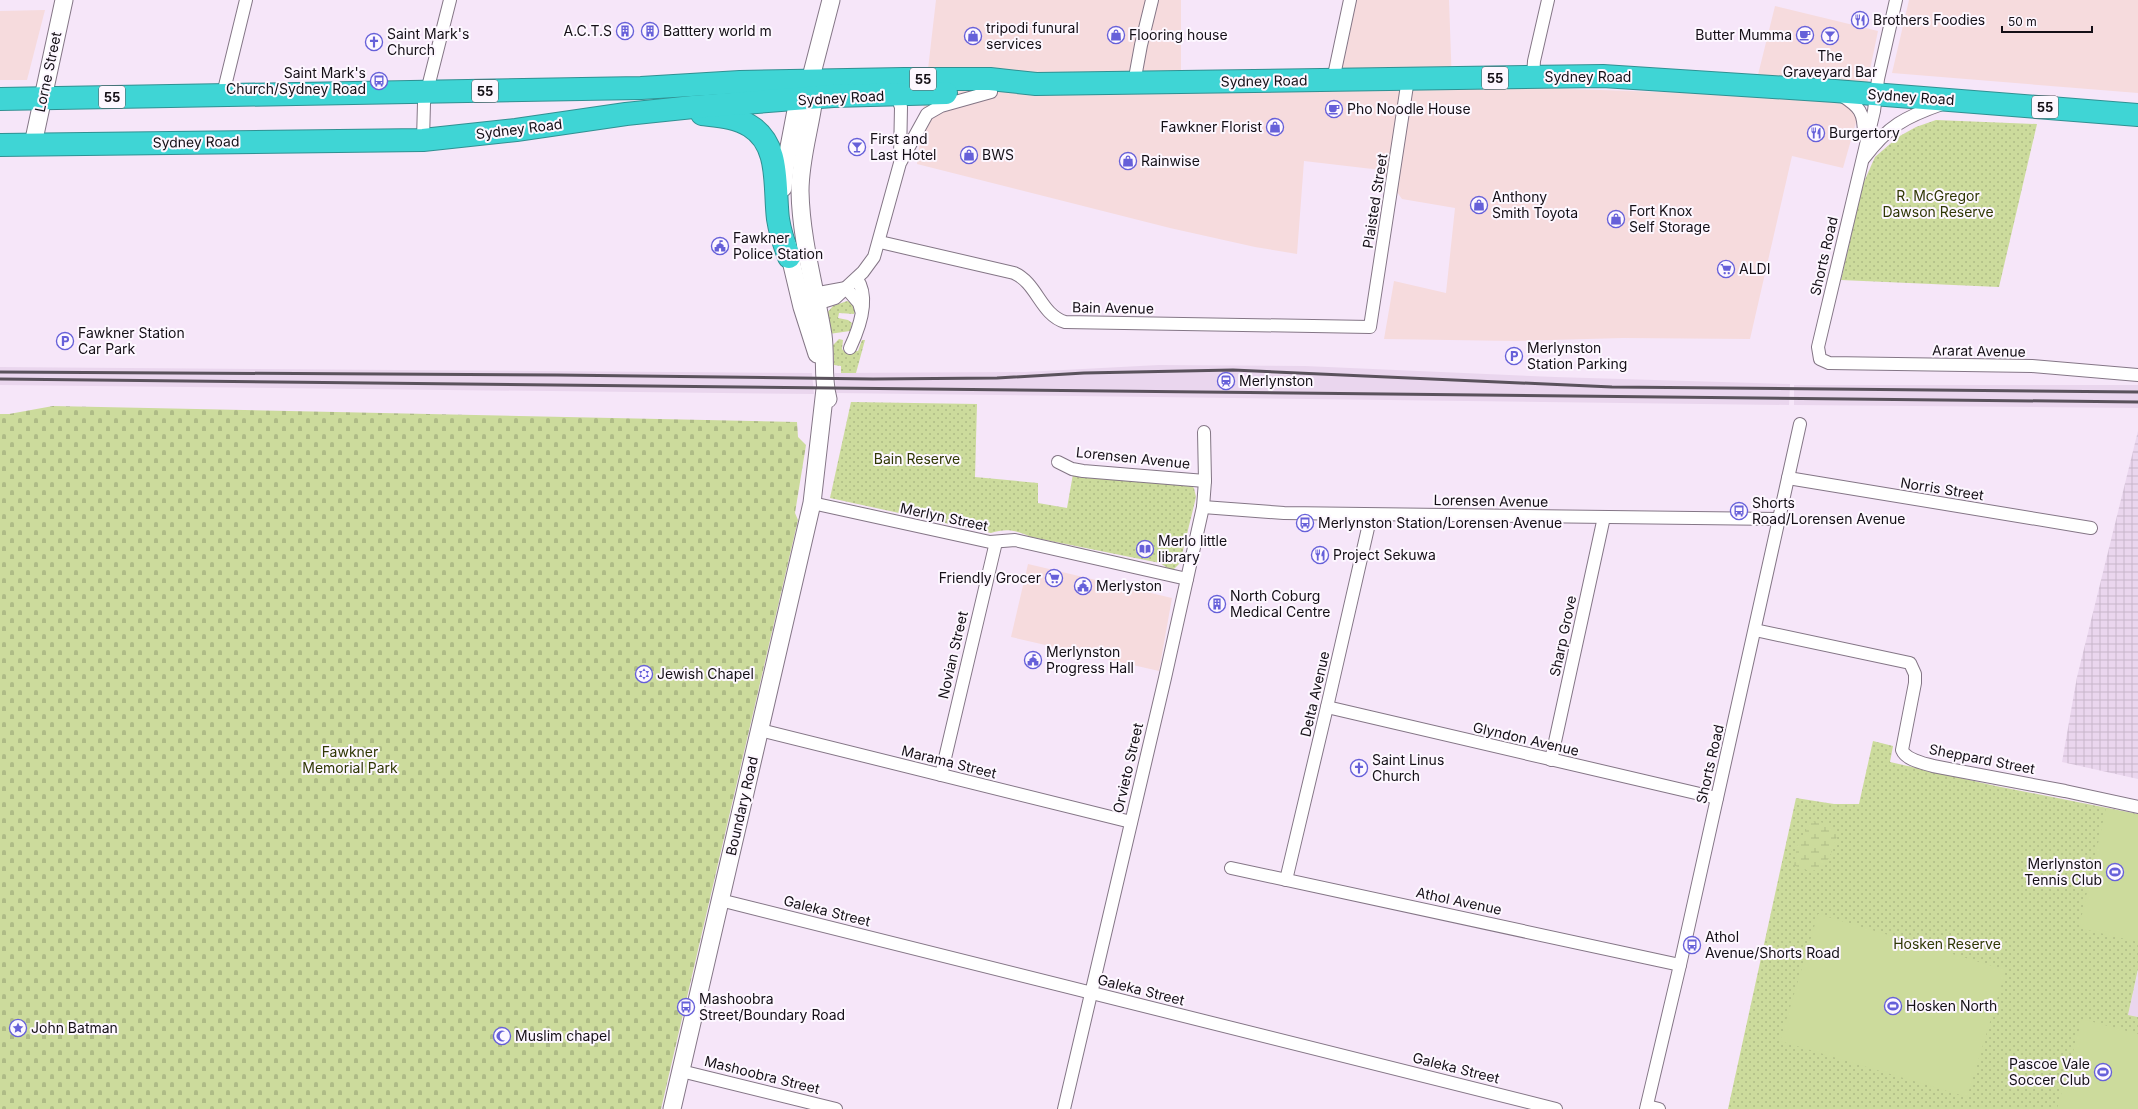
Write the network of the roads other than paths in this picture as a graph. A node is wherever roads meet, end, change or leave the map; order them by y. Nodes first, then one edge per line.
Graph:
1 (64, 0) edge
2 (246, 0) edge
3 (450, 0) edge
4 (831, 0) edge
5 (1152, 0) edge
6 (1350, 0) edge
7 (1548, 0) edge
8 (1896, 0) edge
9 (1533, 77) junction
10 (1408, 79) junction
11 (1333, 80) junction
12 (1134, 83) junction
13 (1036, 84) junction
14 (1834, 91) junction
15 (426, 92) junction
16 (991, 92) junction
17 (807, 93) junction
18 (223, 94) junction
19 (1876, 94) junction
20 (896, 95) junction
21 (41, 98) junction
22 (0, 99) edge
23 (1953, 100) junction
24 (670, 109) junction
25 (2138, 115) edge
26 (423, 140) junction
27 (33, 144) junction
28 (0, 145) edge
29 (1863, 155) junction
30 (900, 163) junction
31 (880, 242) junction
32 (789, 257) junction
33 (857, 278) junction
34 (846, 288) junction
35 (809, 300) junction
36 (861, 310) junction
37 (1370, 327) joint
38 (850, 348) dead end
39 (1820, 359) joint
40 (2138, 375) edge
41 (1800, 424) dead end
42 (1204, 432) dead end
43 (1058, 462) dead end
44 (1788, 478) junction
45 (1205, 481) junction
46 (812, 502) junction
47 (1203, 507) junction
48 (1370, 515) junction
49 (1604, 517) junction
50 (1779, 519) junction
51 (2091, 528) dead end
52 (996, 542) junction
53 (1187, 579) junction
54 (1755, 630) junction
55 (1328, 707) junction
56 (760, 730) junction
57 (1551, 760) junction
58 (941, 775) junction
59 (1717, 798) junction
60 (2138, 808) edge
61 (1131, 822) junction
62 (1231, 868) dead end
63 (1286, 880) junction
64 (720, 900) junction
65 (1680, 965) junction
66 (1092, 992) junction
67 (681, 1071) junction
68 (1646, 1108) edge
69 (672, 1109) edge
70 (836, 1109) edge
71 (1064, 1109) edge
72 (1556, 1109) edge
73 (1659, 1109) edge

1 - 21 main road, Lorne Street
2 - 18 street
3 - 15 street
4 - 17 main road
5 - 12 street
6 - 11 street
7 - 9 street
8 - 19 street, Shorts Road
9 - 10 highway, Sydney Road / 55
9 - 14 highway, Sydney Road / 55
10 - 11 highway, Sydney Road / 55
10 - 37 street, Plaisted Street
11 - 12 highway, Sydney Road / 55
12 - 13 highway, Sydney Road / 55
13 - 16 highway, Sydney Road / 55
13 - 17 highway, Sydney Road / 55
14 - 19 highway, Sydney Road / 55
14 - 29 street, Shorts Road
15 - 17 highway, Sydney Road / 55
15 - 18 highway, Sydney Road / 55
15 - 26 street
16 - 20 highway, Sydney Road / 55
16 - 30 street
17 - 20 highway, Sydney Road / 55
17 - 24 highway, Sydney Road / 55
17 - 32 main road, Boundary Road
17 - 35 main road, Boundary Road
18 - 21 highway, Sydney Road / 55
19 - 23 highway, Sydney Road / 55
19 - 29 street, Shorts Road
20 - 30 street
21 - 22 highway, Sydney Road / 55
21 - 27 main road, Lorne Street
23 - 25 highway, Sydney Road / 55
23 - 29 street, Shorts Road
24 - 26 highway, Sydney Road / 55
24 - 32 highway
26 - 27 highway, Sydney Road / 55
27 - 28 highway, Sydney Road / 55
29 - 39 street, Shorts Road
30 - 31 street
31 - 33 street
31 - 37 street, Bain Avenue
32 - 35 main road, Boundary Road
33 - 34 street
33 - 36 street
34 - 35 street
34 - 36 street
35 - 46 main road, Boundary Road
36 - 38 street
39 - 40 street, Ararat Avenue
41 - 44 street, Shorts Road
42 - 45 street, Orvieto Street
43 - 45 street, Lorensen Avenue
44 - 50 street, Shorts Road
44 - 51 street, Norris Street
45 - 47 street, Orvieto Street
46 - 52 street, Merlyn Street
46 - 56 main road, Boundary Road
47 - 48 street, Lorensen Avenue
47 - 53 street, Orvieto Street
48 - 49 street, Lorensen Avenue
48 - 55 street, Delta Avenue
49 - 50 street, Lorensen Avenue
49 - 57 street, Sharp Grove
50 - 54 street, Shorts Road
52 - 53 street, Merlyn Street
52 - 58 street, Novian Street
53 - 61 street, Orvieto Street
54 - 59 street, Shorts Road
54 - 60 street, Sheppard Street
55 - 57 street, Glyndon Avenue
55 - 63 street, Delta Avenue
56 - 58 street, Marama Street
56 - 64 main road, Boundary Road
57 - 59 street, Glyndon Avenue
58 - 61 street, Marama Street
59 - 65 street, Shorts Road
61 - 66 street, Orvieto Street
62 - 63 street, Athol Avenue
63 - 65 street, Athol Avenue
64 - 66 street, Galeka Street
64 - 67 main road, Boundary Road
65 - 68 street, Shorts Road
66 - 71 street, Orvieto Street
66 - 72 street, Galeka Street
67 - 69 main road, Boundary Road
67 - 70 street, Mashoobra Street
68 - 73 street

